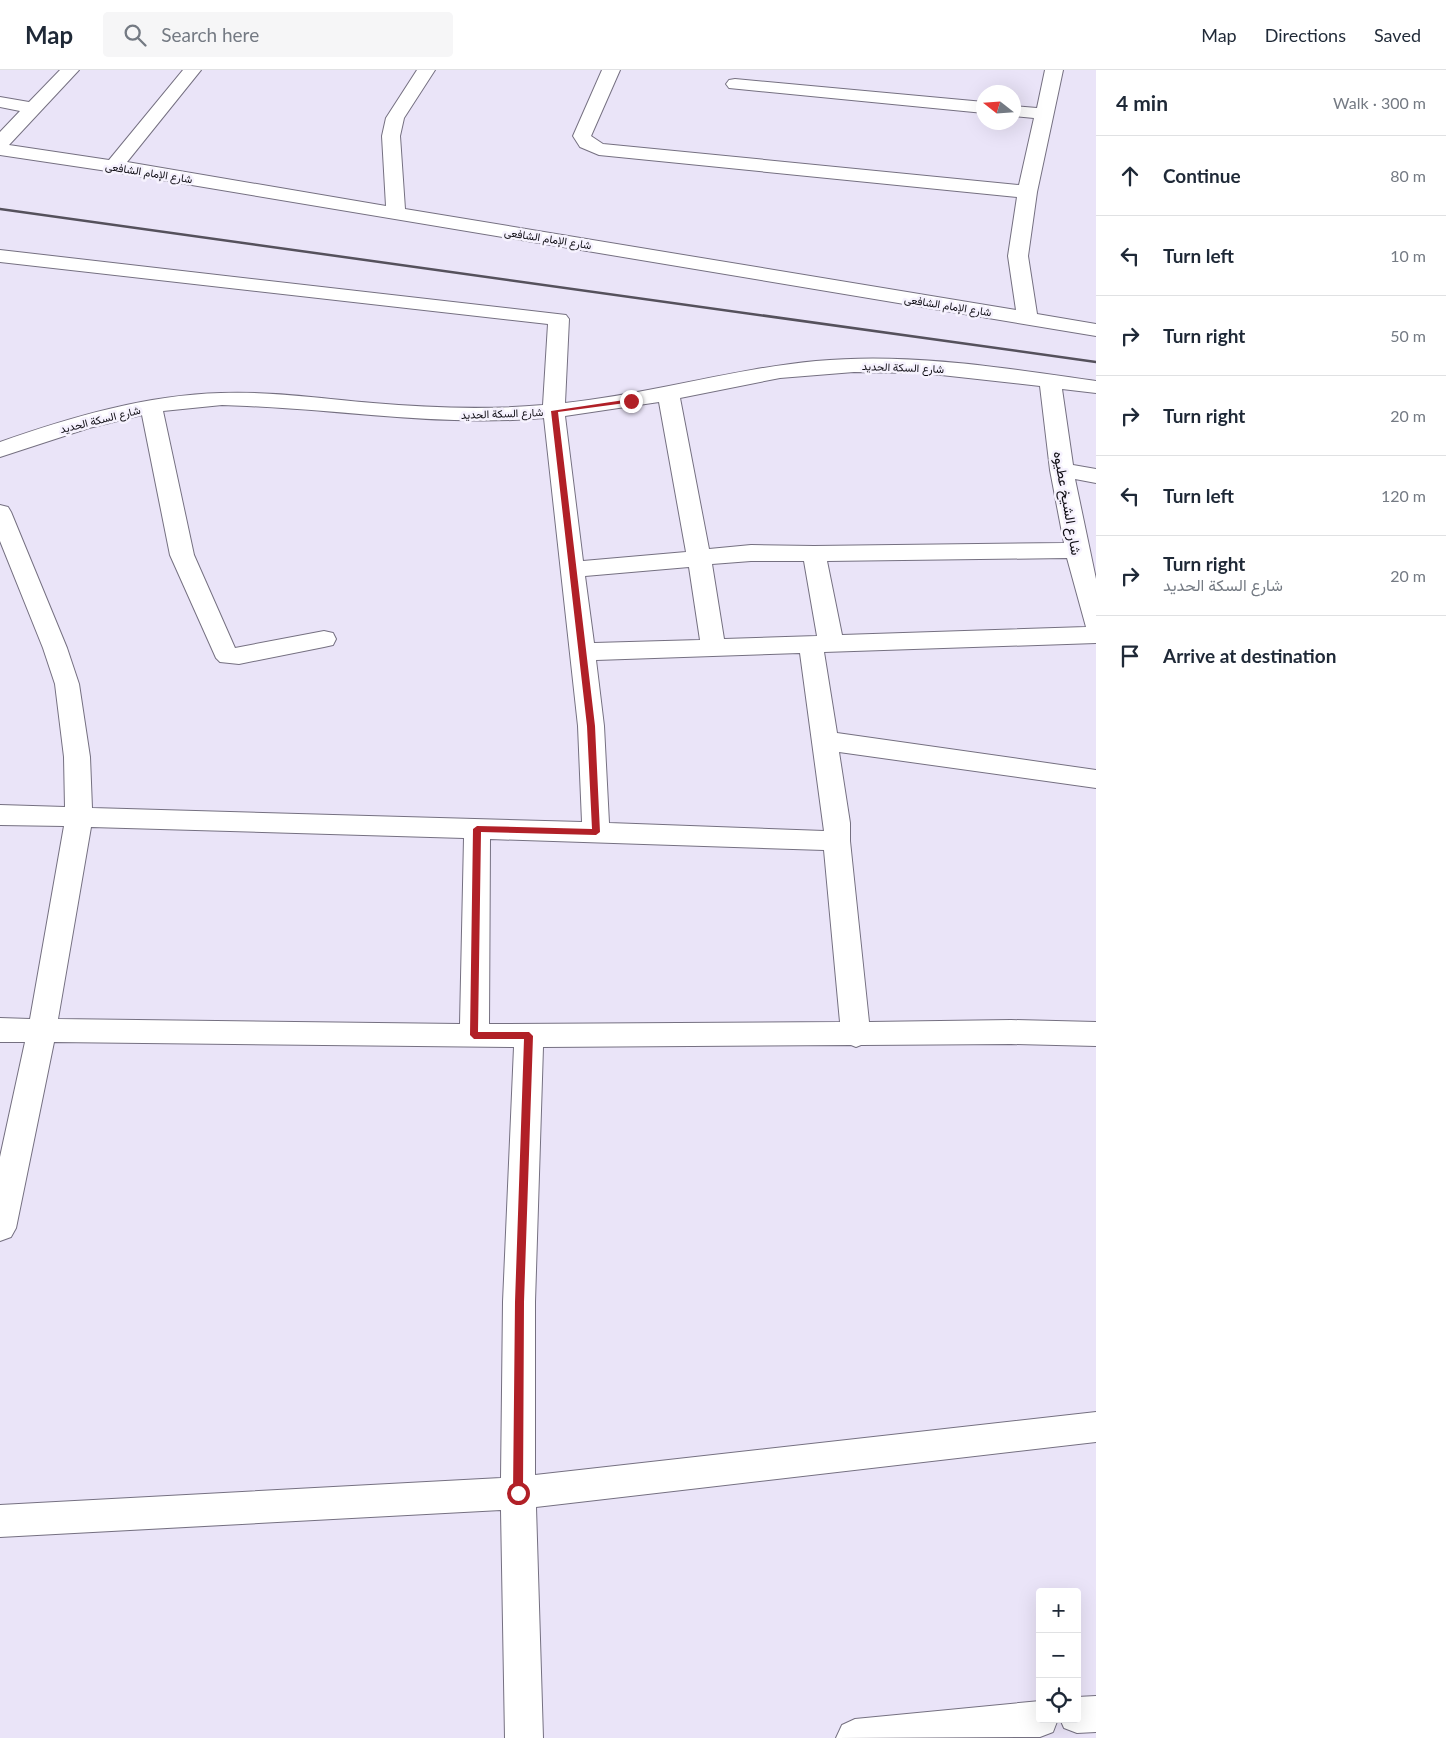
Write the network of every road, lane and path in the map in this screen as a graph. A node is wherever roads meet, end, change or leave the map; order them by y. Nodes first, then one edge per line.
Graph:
1 (70, 70) edge
2 (192, 70) edge
3 (426, 70) edge
4 (611, 70) edge
5 (1054, 70) edge
6 (734, 84) dead end
7 (0, 102) edge
8 (976, 107) edge
9 (34, 108) junction
10 (1021, 112) edge
11 (1045, 114) junction
12 (0, 142) edge
13 (0, 149) edge
14 (114, 166) junction
15 (1027, 192) junction
16 (396, 213) junction
17 (0, 256) edge
18 (1027, 318) junction
19 (1096, 330) edge
20 (1050, 381) junction
21 (1096, 387) edge
22 (668, 394) junction
23 (151, 407) junction
24 (554, 411) junction
25 (0, 449) edge
26 (1061, 470) junction
27 (1096, 476) edge
28 (0, 512) edge
29 (1076, 550) junction
30 (814, 554) junction
31 (699, 558) junction
32 (572, 570) junction
33 (1090, 585) edge
34 (1096, 623) edge
35 (1096, 634) edge
36 (324, 639) dead end
37 (821, 645) junction
38 (712, 648) junction
39 (581, 652) junction
40 (826, 741) junction
41 (1096, 780) edge
42 (0, 815) edge
43 (79, 817) junction
44 (477, 829) junction
45 (596, 832) junction
46 (837, 841) junction
47 (0, 1030) edge
48 (42, 1031) junction
49 (856, 1034) junction
50 (1096, 1034) edge
51 (474, 1035) junction
52 (529, 1036) junction
53 (0, 1227) edge
54 (1096, 1427) edge
55 (518, 1493) junction
56 (0, 1521) edge
57 (1096, 1714) edge
58 (1081, 1715) edge
59 (1036, 1719) edge
60 (524, 1738) edge
61 (855, 1738) edge

1 - 9 street
2 - 14 street
3 - 16 street
4 - 15 street
5 - 11 street
6 - 8 street
7 - 9 street
9 - 12 street
10 - 11 street
11 - 15 street
13 - 14 street, شارع الإمام الشافعى
14 - 16 street, شارع الإمام الشافعى
15 - 18 street
16 - 18 street, شارع الإمام الشافعى
17 - 24 street
18 - 19 street, شارع الإمام الشافعى
20 - 21 street, شارع السكة الحديد
20 - 22 street, شارع السكة الحديد
20 - 26 street, شارع الشيخ عطيوه
22 - 24 street, شارع السكة الحديد
22 - 31 street
23 - 24 street, شارع السكة الحديد
23 - 25 street, شارع السكة الحديد
23 - 36 street
24 - 32 street
26 - 27 street
26 - 29 street, شارع الشيخ عطيوه
28 - 43 street
29 - 30 street
29 - 33 street, شارع الشيخ عطيوه
30 - 31 street
30 - 37 street
31 - 32 street
31 - 38 street
32 - 39 street
33 - 34 street, شارع الشيخ عطيوه
35 - 37 street
37 - 38 street
37 - 40 street
38 - 39 street
39 - 45 street
40 - 41 street
40 - 46 street
42 - 43 street
43 - 44 street
43 - 48 street
44 - 45 street
44 - 51 street
45 - 46 street
46 - 49 street
47 - 48 street
48 - 51 street
48 - 53 street
49 - 50 street
49 - 52 street
51 - 52 street
52 - 55 street
54 - 55 street
55 - 56 street
55 - 60 street
57 - 58 street
59 - 61 street

